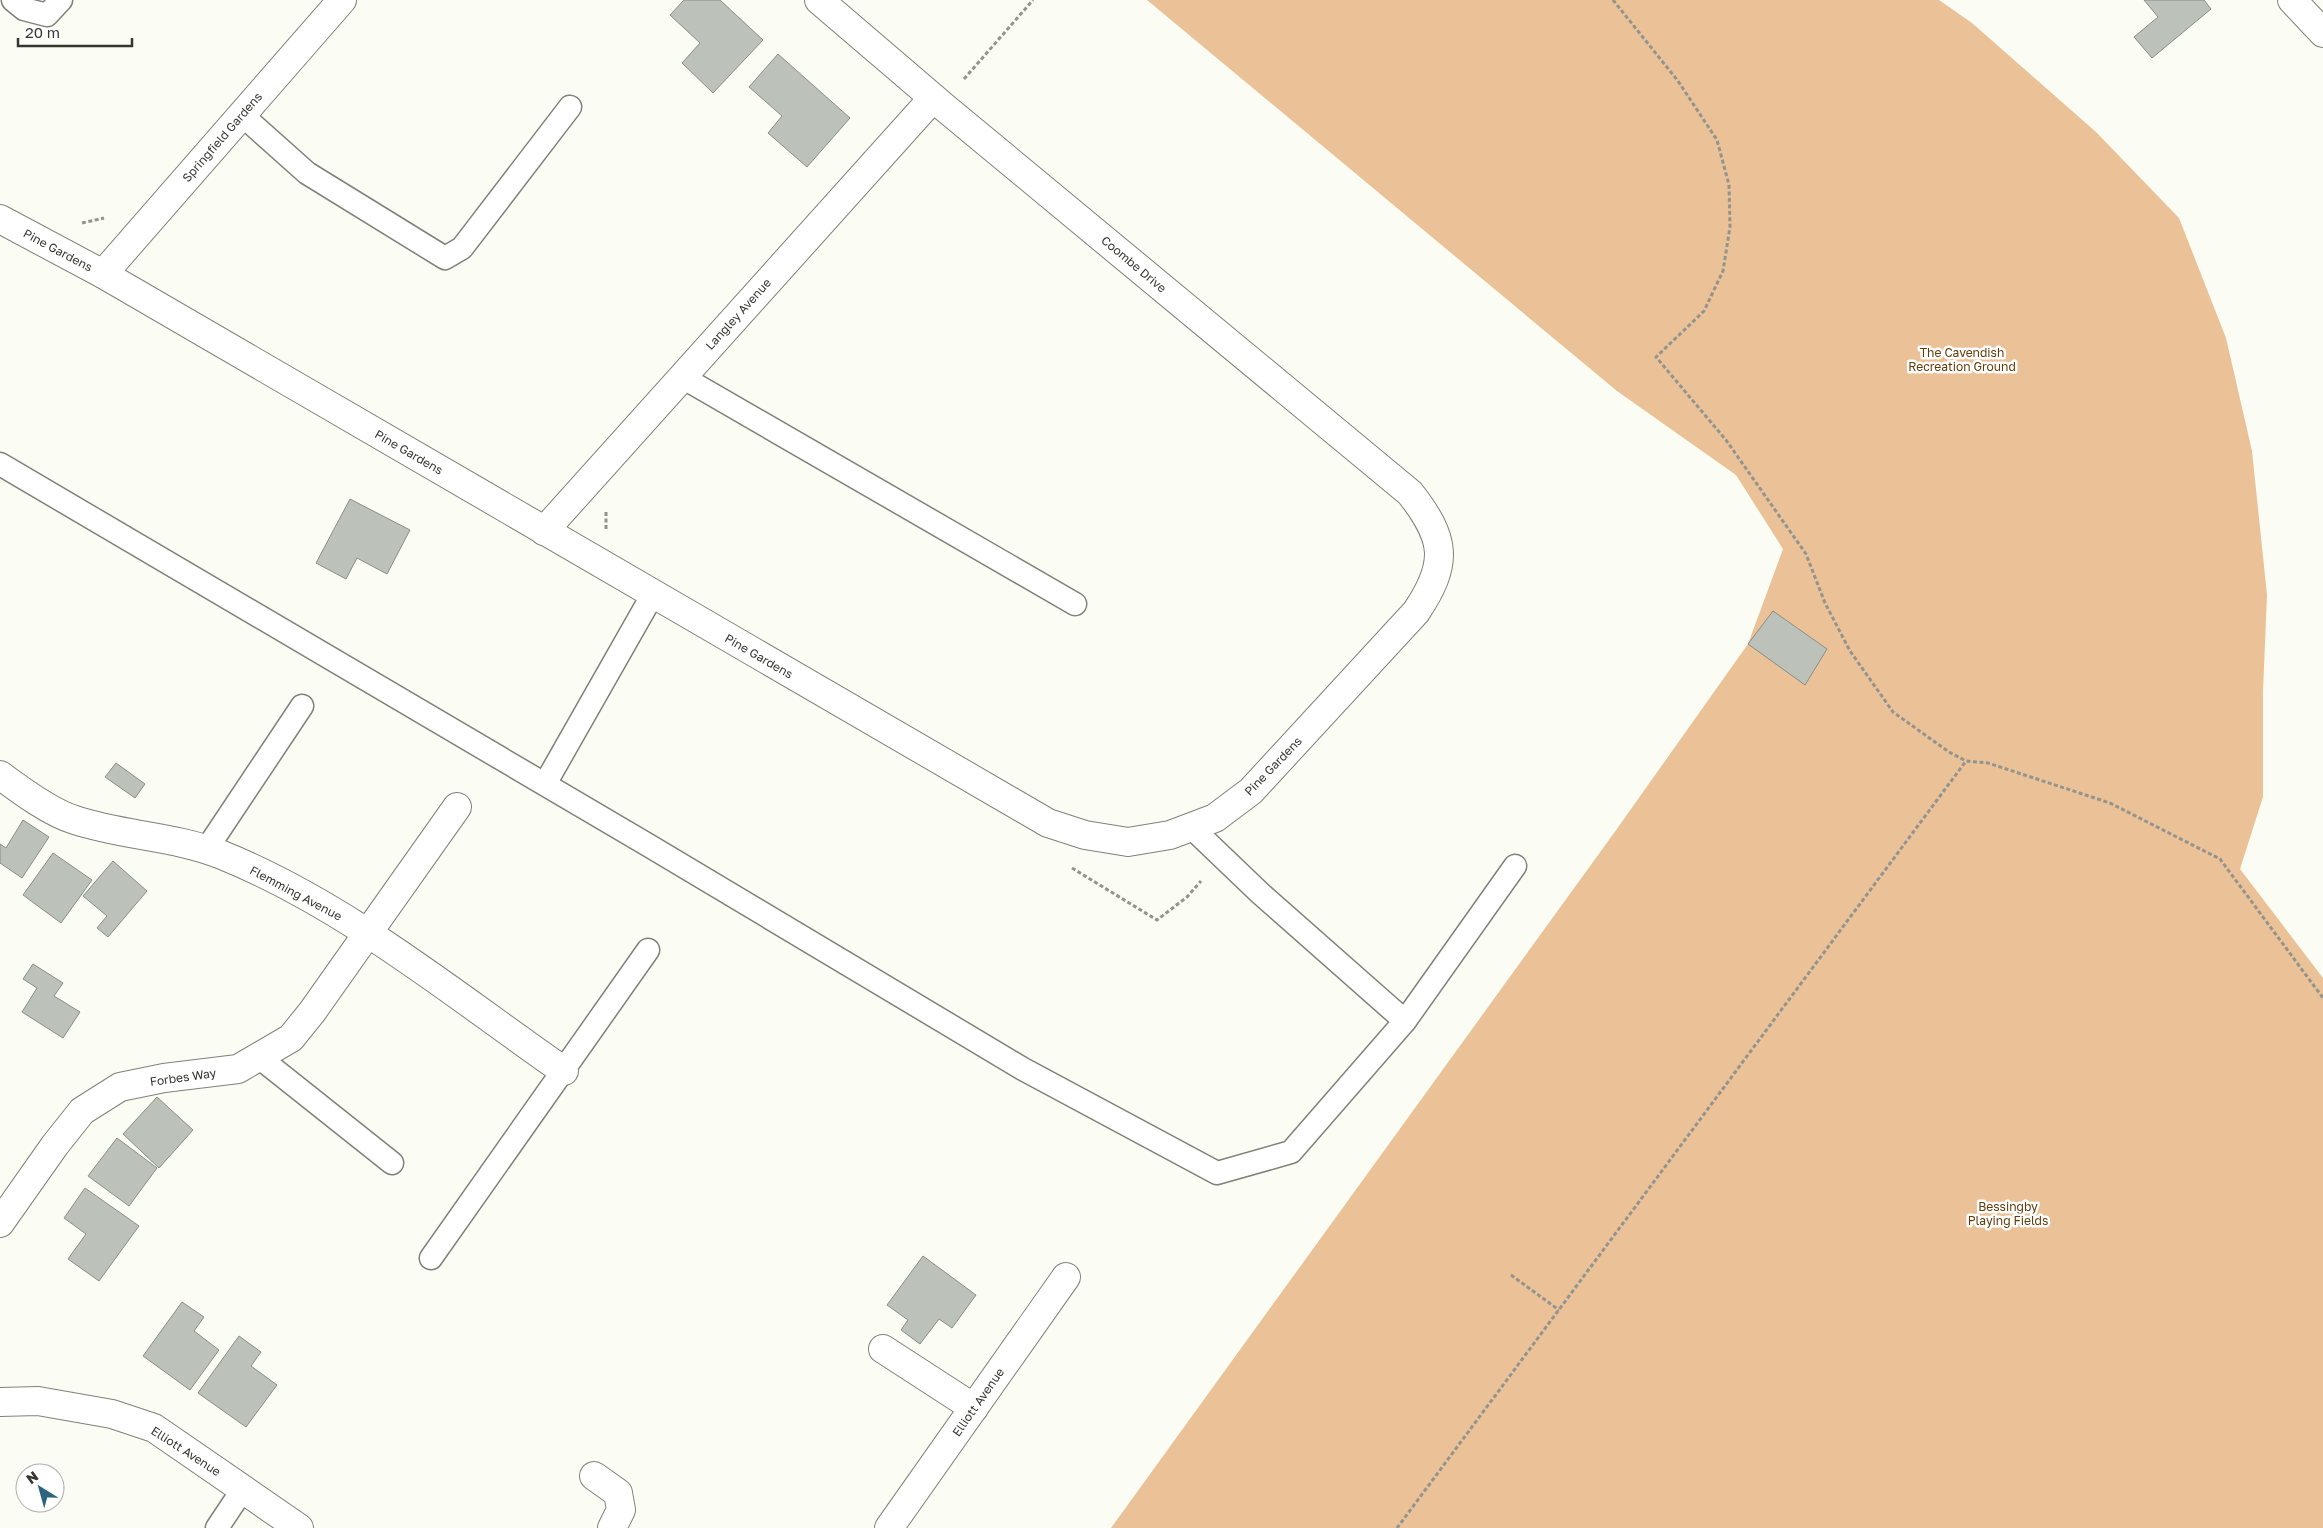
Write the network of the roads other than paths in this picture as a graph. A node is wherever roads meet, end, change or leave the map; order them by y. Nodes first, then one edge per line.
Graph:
1 (14, 0) edge
2 (61, 0) edge
3 (342, 0) edge
4 (819, 0) edge
5 (2292, 0) edge
6 (2323, 33) edge
7 (933, 98) junction
8 (570, 107) dead end
9 (242, 115) junction
10 (0, 219) edge
11 (102, 274) junction
12 (682, 377) junction
13 (0, 464) edge
14 (544, 531) junction
15 (1437, 538) joint
16 (653, 594) junction
17 (1075, 604) dead end
18 (302, 706) dead end
19 (0, 775) edge
20 (544, 784) junction
21 (457, 807) dead end
22 (1191, 827) junction
23 (206, 850) junction
24 (1515, 866) dead end
25 (367, 933) junction
26 (648, 950) dead end
27 (1405, 1022) junction
28 (260, 1058) junction
29 (564, 1071) junction
30 (392, 1164) dead end
31 (0, 1223) edge
32 (431, 1258) dead end
33 (1066, 1277) dead end
34 (883, 1349) dead end
35 (0, 1402) edge
36 (974, 1408) junction
37 (594, 1476) dead end
38 (243, 1489) junction
39 (217, 1528) edge
40 (299, 1528) edge
41 (612, 1528) edge
42 (889, 1528) edge

1 - 2 lane
3 - 9 street, Springfield Gardens
4 - 7 street, Coombe Drive
5 - 6 street
7 - 12 street, Langley Avenue
7 - 15 street, Coombe Drive
8 - 9 lane
9 - 11 street, Springfield Gardens
10 - 11 street, Pine Gardens
11 - 14 street, Pine Gardens
12 - 14 street, Langley Avenue
12 - 17 lane
13 - 20 lane
14 - 16 street, Pine Gardens
15 - 22 street, Pine Gardens
16 - 20 lane
16 - 22 street, Pine Gardens
18 - 23 lane
19 - 23 street, Flemming Avenue
20 - 27 lane
21 - 25 street, Forbes Way
22 - 27 lane
23 - 25 street, Flemming Avenue
24 - 27 lane
25 - 28 street, Forbes Way
25 - 29 street, Flemming Avenue
26 - 29 lane
28 - 30 lane
28 - 31 street, Forbes Way
29 - 32 lane
33 - 36 street, Elliott Avenue
34 - 36 street
35 - 38 street, Elliott Avenue
36 - 42 street, Elliott Avenue
37 - 41 street
38 - 39 lane
38 - 40 street, Elliott Avenue

